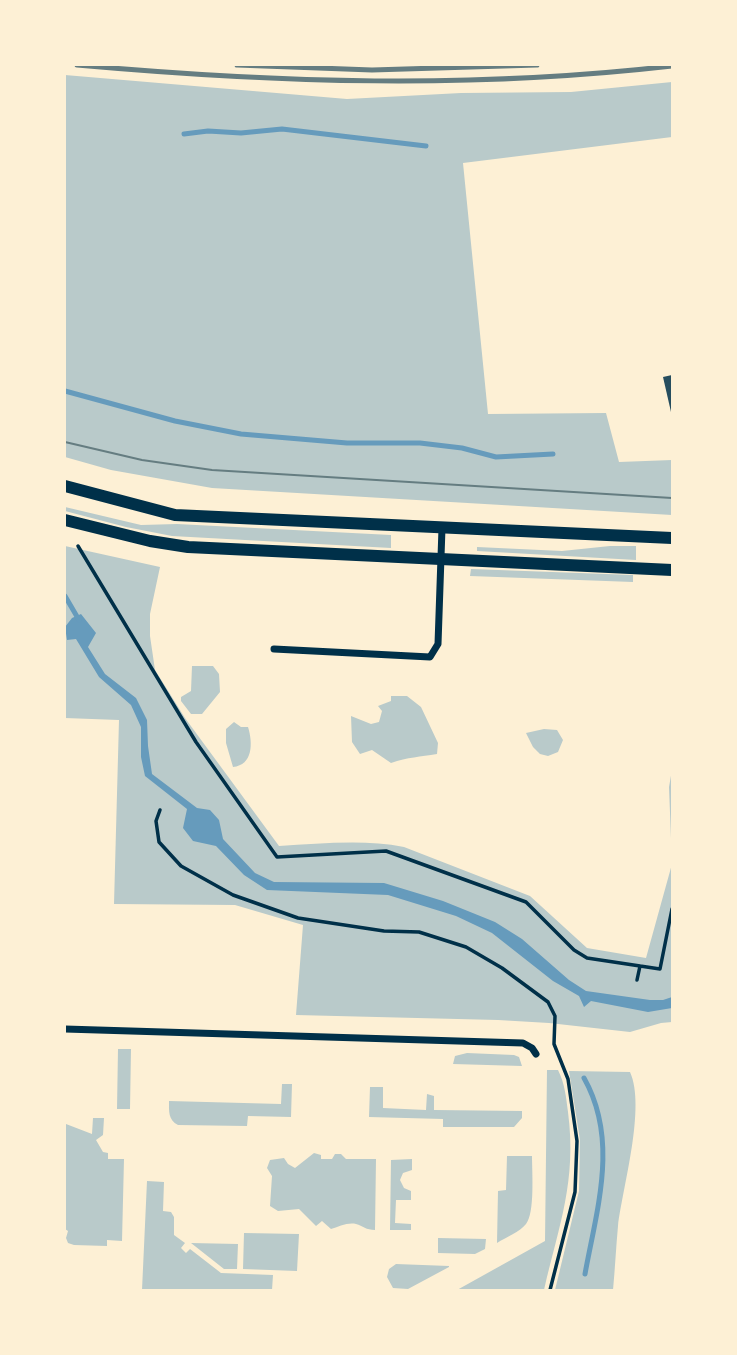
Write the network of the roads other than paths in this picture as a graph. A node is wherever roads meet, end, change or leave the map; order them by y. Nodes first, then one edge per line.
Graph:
1 (65, 486) edge
2 (65, 520) edge
3 (442, 528) junction
4 (672, 538) edge
5 (441, 560) junction
6 (672, 570) edge
7 (274, 649) dead end
8 (65, 1029) edge
9 (536, 1054) dead end

1 - 3 main road
2 - 5 main road
3 - 4 main road
3 - 5 street
5 - 6 main road
5 - 7 street
8 - 9 street

